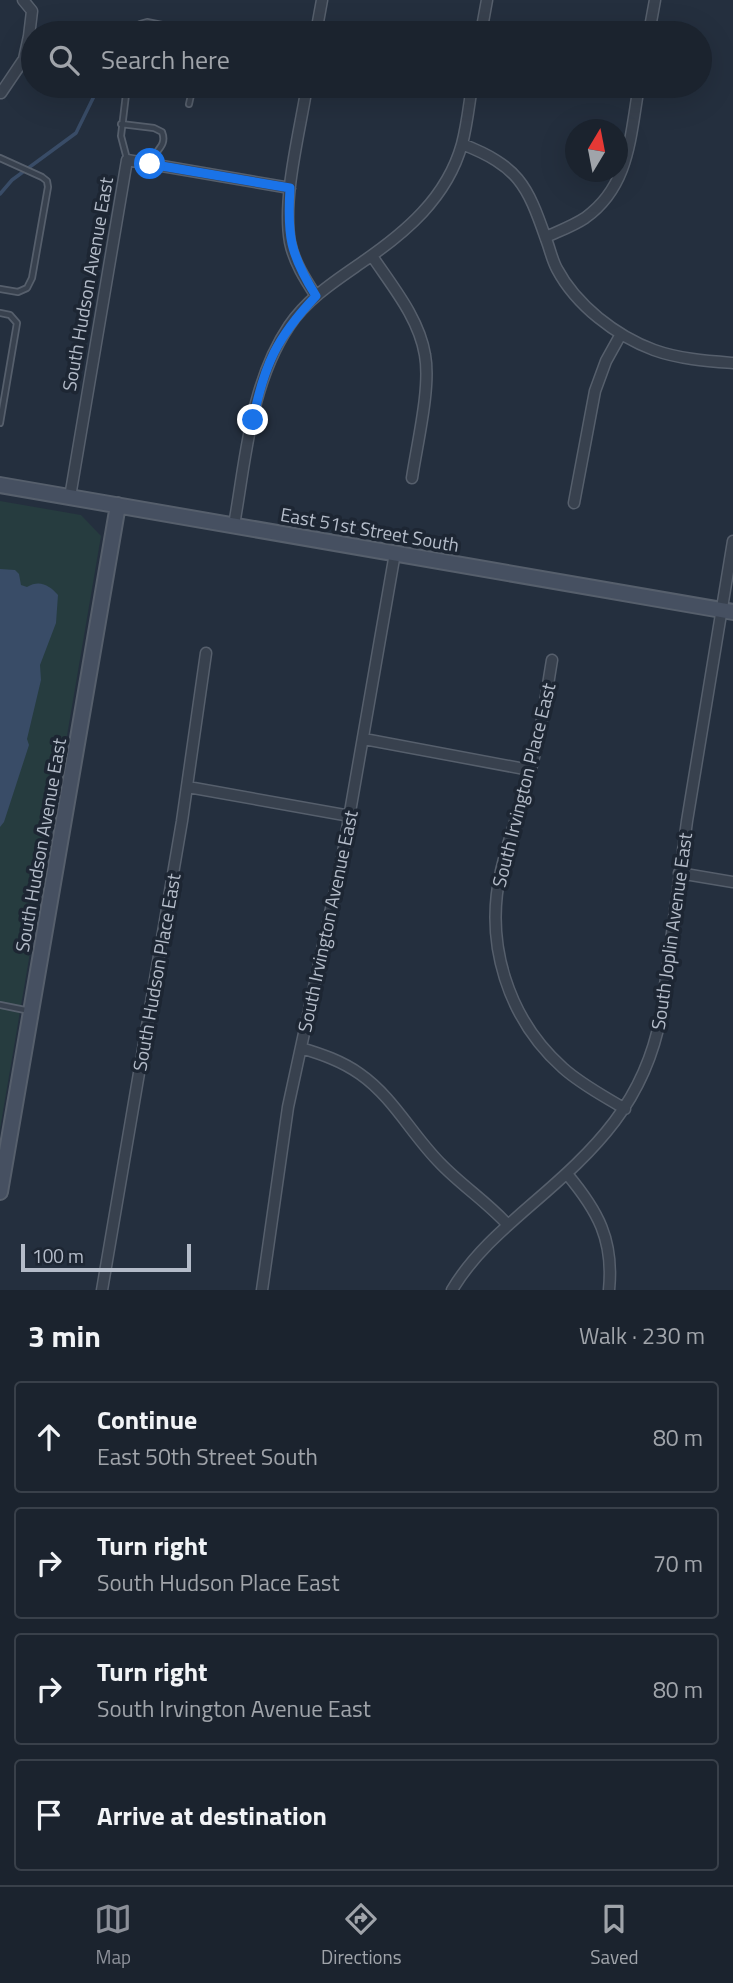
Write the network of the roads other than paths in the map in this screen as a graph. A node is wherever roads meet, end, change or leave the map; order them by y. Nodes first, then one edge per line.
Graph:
1 (23, 0) edge
2 (322, 0) edge
3 (487, 0) edge
4 (655, 0) edge
5 (31, 21) edge
6 (318, 21) edge
7 (483, 21) edge
8 (651, 21) edge
9 (21, 64) edge
10 (1, 93) edge
11 (125, 98) edge
12 (190, 98) edge
13 (305, 98) edge
14 (470, 98) edge
15 (637, 98) edge
16 (189, 104) dead end
17 (121, 124) junction
18 (462, 144) junction
19 (0, 158) edge
20 (127, 160) junction
21 (150, 164) junction
22 (290, 188) junction
23 (546, 237) junction
24 (372, 256) junction
25 (0, 289) edge
26 (316, 296) junction
27 (0, 313) edge
28 (621, 334) junction
29 (733, 363) edge
30 (0, 423) edge
31 (412, 478) dead end
32 (0, 485) edge
33 (70, 497) junction
34 (573, 503) dead end
35 (118, 505) junction
36 (234, 525) junction
37 (733, 541) edge
38 (395, 553) junction
39 (728, 611) edge
40 (206, 653) dead end
41 (552, 660) dead end
42 (364, 739) junction
43 (530, 770) junction
44 (188, 787) junction
45 (350, 816) junction
46 (679, 873) junction
47 (733, 883) edge
48 (0, 1005) edge
49 (31, 1011) junction
50 (301, 1048) junction
51 (625, 1109) junction
52 (567, 1174) junction
53 (0, 1192) edge
54 (508, 1225) junction
55 (102, 1290) edge
56 (262, 1290) edge
57 (452, 1290) edge
58 (608, 1290) edge

1 - 5 street
2 - 6 street
3 - 7 street
4 - 8 street
9 - 10 street
11 - 17 lane
12 - 16 lane
13 - 22 street
14 - 18 street
15 - 23 street
17 - 20 lane
17 - 21 lane
18 - 23 street
18 - 24 street
19 - 25 lane
20 - 21 street
20 - 33 street, South Hudson Avenue East
21 - 22 street
22 - 26 street
23 - 28 street
24 - 26 street
24 - 31 street
26 - 36 street
27 - 30 lane
28 - 29 street
28 - 34 street
32 - 33 main road, East 51st Street South
33 - 35 main road, East 51st Street South
35 - 36 main road, East 51st Street South
35 - 49 main road, South Hudson Avenue East
36 - 38 main road, East 51st Street South
37 - 39 street, South Joplin Avenue East
38 - 39 main road, East 51st Street South
38 - 42 street, South Irvington Avenue East
39 - 46 street, South Joplin Avenue East
40 - 44 street, South Hudson Place East
41 - 43 street, South Irvington Place East
42 - 43 street
42 - 45 street, South Irvington Avenue East
43 - 51 street, South Irvington Place East
44 - 45 street
44 - 55 street, South Hudson Place East
45 - 50 street, South Irvington Avenue East
46 - 47 street
46 - 51 street, South Joplin Avenue East
48 - 49 lane
49 - 53 main road, South Hudson Avenue East
50 - 54 street
50 - 56 street, South Irvington Avenue East
51 - 52 street, South Joplin Avenue East
52 - 54 street, South Joplin Avenue East
52 - 58 street
54 - 57 street, South Joplin Avenue East

